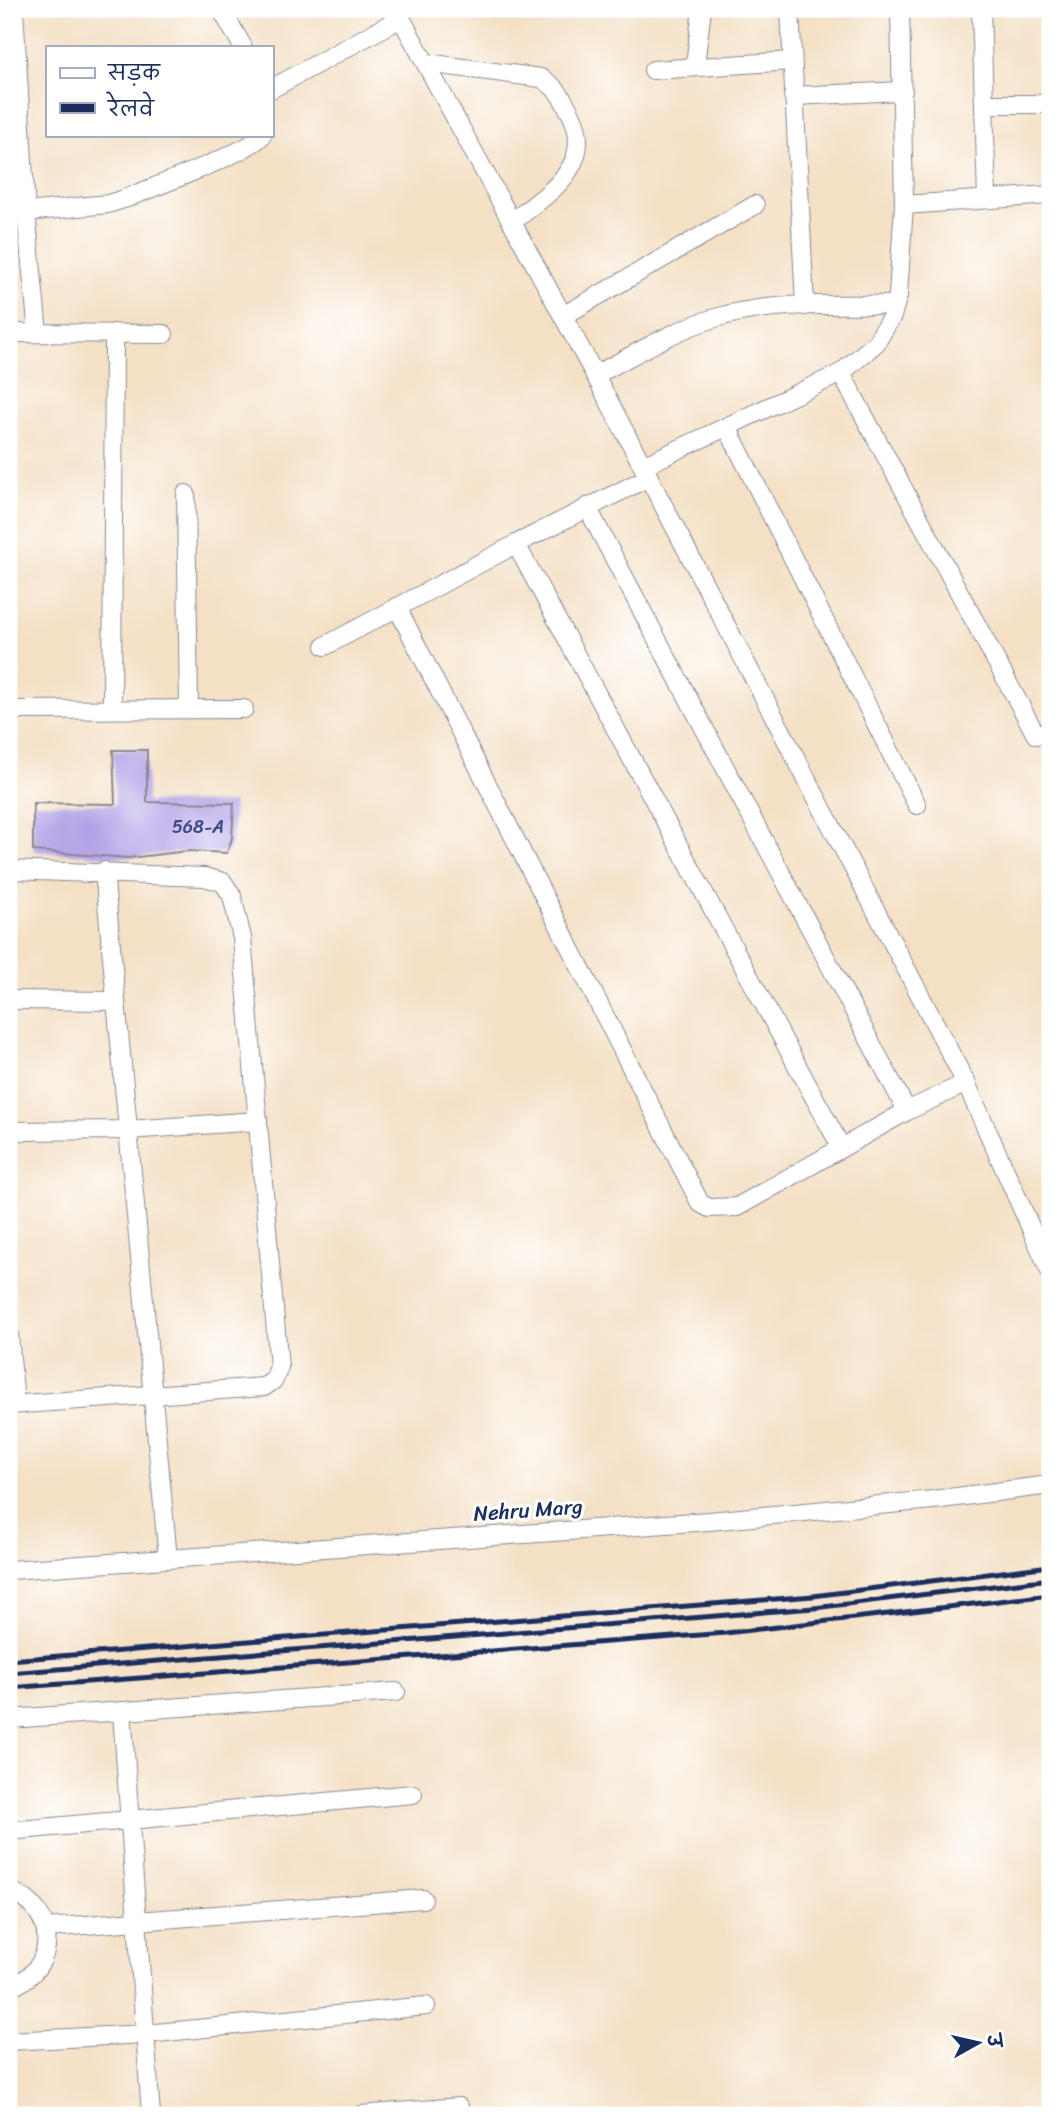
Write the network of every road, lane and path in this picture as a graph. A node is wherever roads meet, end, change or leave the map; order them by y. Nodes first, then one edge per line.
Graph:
1 (14, 9) edge
2 (221, 9) edge
3 (702, 9) edge
4 (790, 9) edge
5 (900, 9) edge
6 (981, 9) edge
7 (399, 14) edge
8 (242, 46) edge
9 (792, 61) junction
10 (425, 63) junction
11 (695, 65) junction
12 (653, 70) dead end
13 (273, 88) edge
14 (903, 91) junction
15 (793, 96) junction
16 (985, 104) junction
17 (1050, 104) edge
18 (261, 136) edge
19 (1050, 195) edge
20 (987, 199) junction
21 (755, 205) dead end
22 (904, 205) junction
23 (26, 212) junction
24 (512, 222) junction
25 (895, 305) junction
26 (805, 306) junction
27 (563, 316) junction
28 (9, 333) edge
29 (38, 333) junction
30 (114, 333) junction
31 (164, 334) dead end
32 (841, 373) junction
33 (595, 375) junction
34 (727, 427) junction
35 (646, 471) junction
36 (186, 494) dead end
37 (587, 507) junction
38 (516, 544) junction
39 (397, 607) junction
40 (325, 646) dead end
41 (112, 709) junction
42 (189, 709) junction
43 (244, 709) dead end
44 (9, 710) edge
45 (1036, 735) dead end
46 (917, 805) dead end
47 (9, 870) edge
48 (104, 871) junction
49 (9, 1000) edge
50 (116, 1001) junction
51 (966, 1083) junction
52 (907, 1111) junction
53 (258, 1121) junction
54 (9, 1130) edge
55 (128, 1130) junction
56 (841, 1147) junction
57 (1050, 1271) edge
58 (9, 1334) edge
59 (152, 1392) junction
60 (12, 1404) edge
61 (1050, 1485) edge
62 (168, 1559) junction
63 (9, 1570) edge
64 (396, 1692) dead end
65 (122, 1712) junction
66 (9, 1719) edge
67 (413, 1794) dead end
68 (132, 1819) junction
69 (9, 1831) edge
70 (9, 1890) edge
71 (423, 1899) dead end
72 (139, 1921) junction
73 (46, 1928) junction
74 (9, 1988) edge
75 (426, 2006) dead end
76 (146, 2034) junction
77 (9, 2041) edge
78 (459, 2107) dead end
79 (151, 2115) edge
80 (361, 2115) edge

1 - 23 street
2 - 8 street
3 - 11 street
4 - 9 street
5 - 14 street
6 - 16 street
7 - 10 street
7 - 13 street
9 - 11 street
9 - 15 street
10 - 24 street
10 - 24 street
11 - 12 street
14 - 15 street
14 - 22 street
15 - 26 street
16 - 17 street
16 - 20 street
18 - 23 street
19 - 20 street
20 - 22 street
21 - 27 street
22 - 25 street
23 - 29 street
24 - 27 street
25 - 26 street
25 - 32 street
26 - 33 street
27 - 33 street
28 - 29 street
29 - 30 street
30 - 31 street
30 - 41 street
32 - 34 street
32 - 45 street
33 - 35 street
34 - 35 street
34 - 46 street
35 - 37 street
35 - 51 street
36 - 42 street
37 - 38 street
37 - 52 street
38 - 39 street
38 - 56 street
39 - 40 street
39 - 56 street
41 - 42 street
41 - 44 street
42 - 43 street
47 - 48 street
48 - 50 street
48 - 53 street
49 - 50 street
50 - 55 street
51 - 52 street
51 - 57 street
52 - 56 street
53 - 55 street
53 - 59 street
54 - 55 street
55 - 59 street
58 - 60 street
59 - 60 street
59 - 62 street
61 - 62 street, Nehru Marg
62 - 63 street, Nehru Marg
64 - 65 street
65 - 66 street
65 - 68 street
67 - 68 street
68 - 69 street
68 - 72 street
70 - 73 street
71 - 72 street
72 - 73 street
72 - 76 street
73 - 74 street
75 - 76 street
76 - 77 street
76 - 79 street
78 - 80 street

